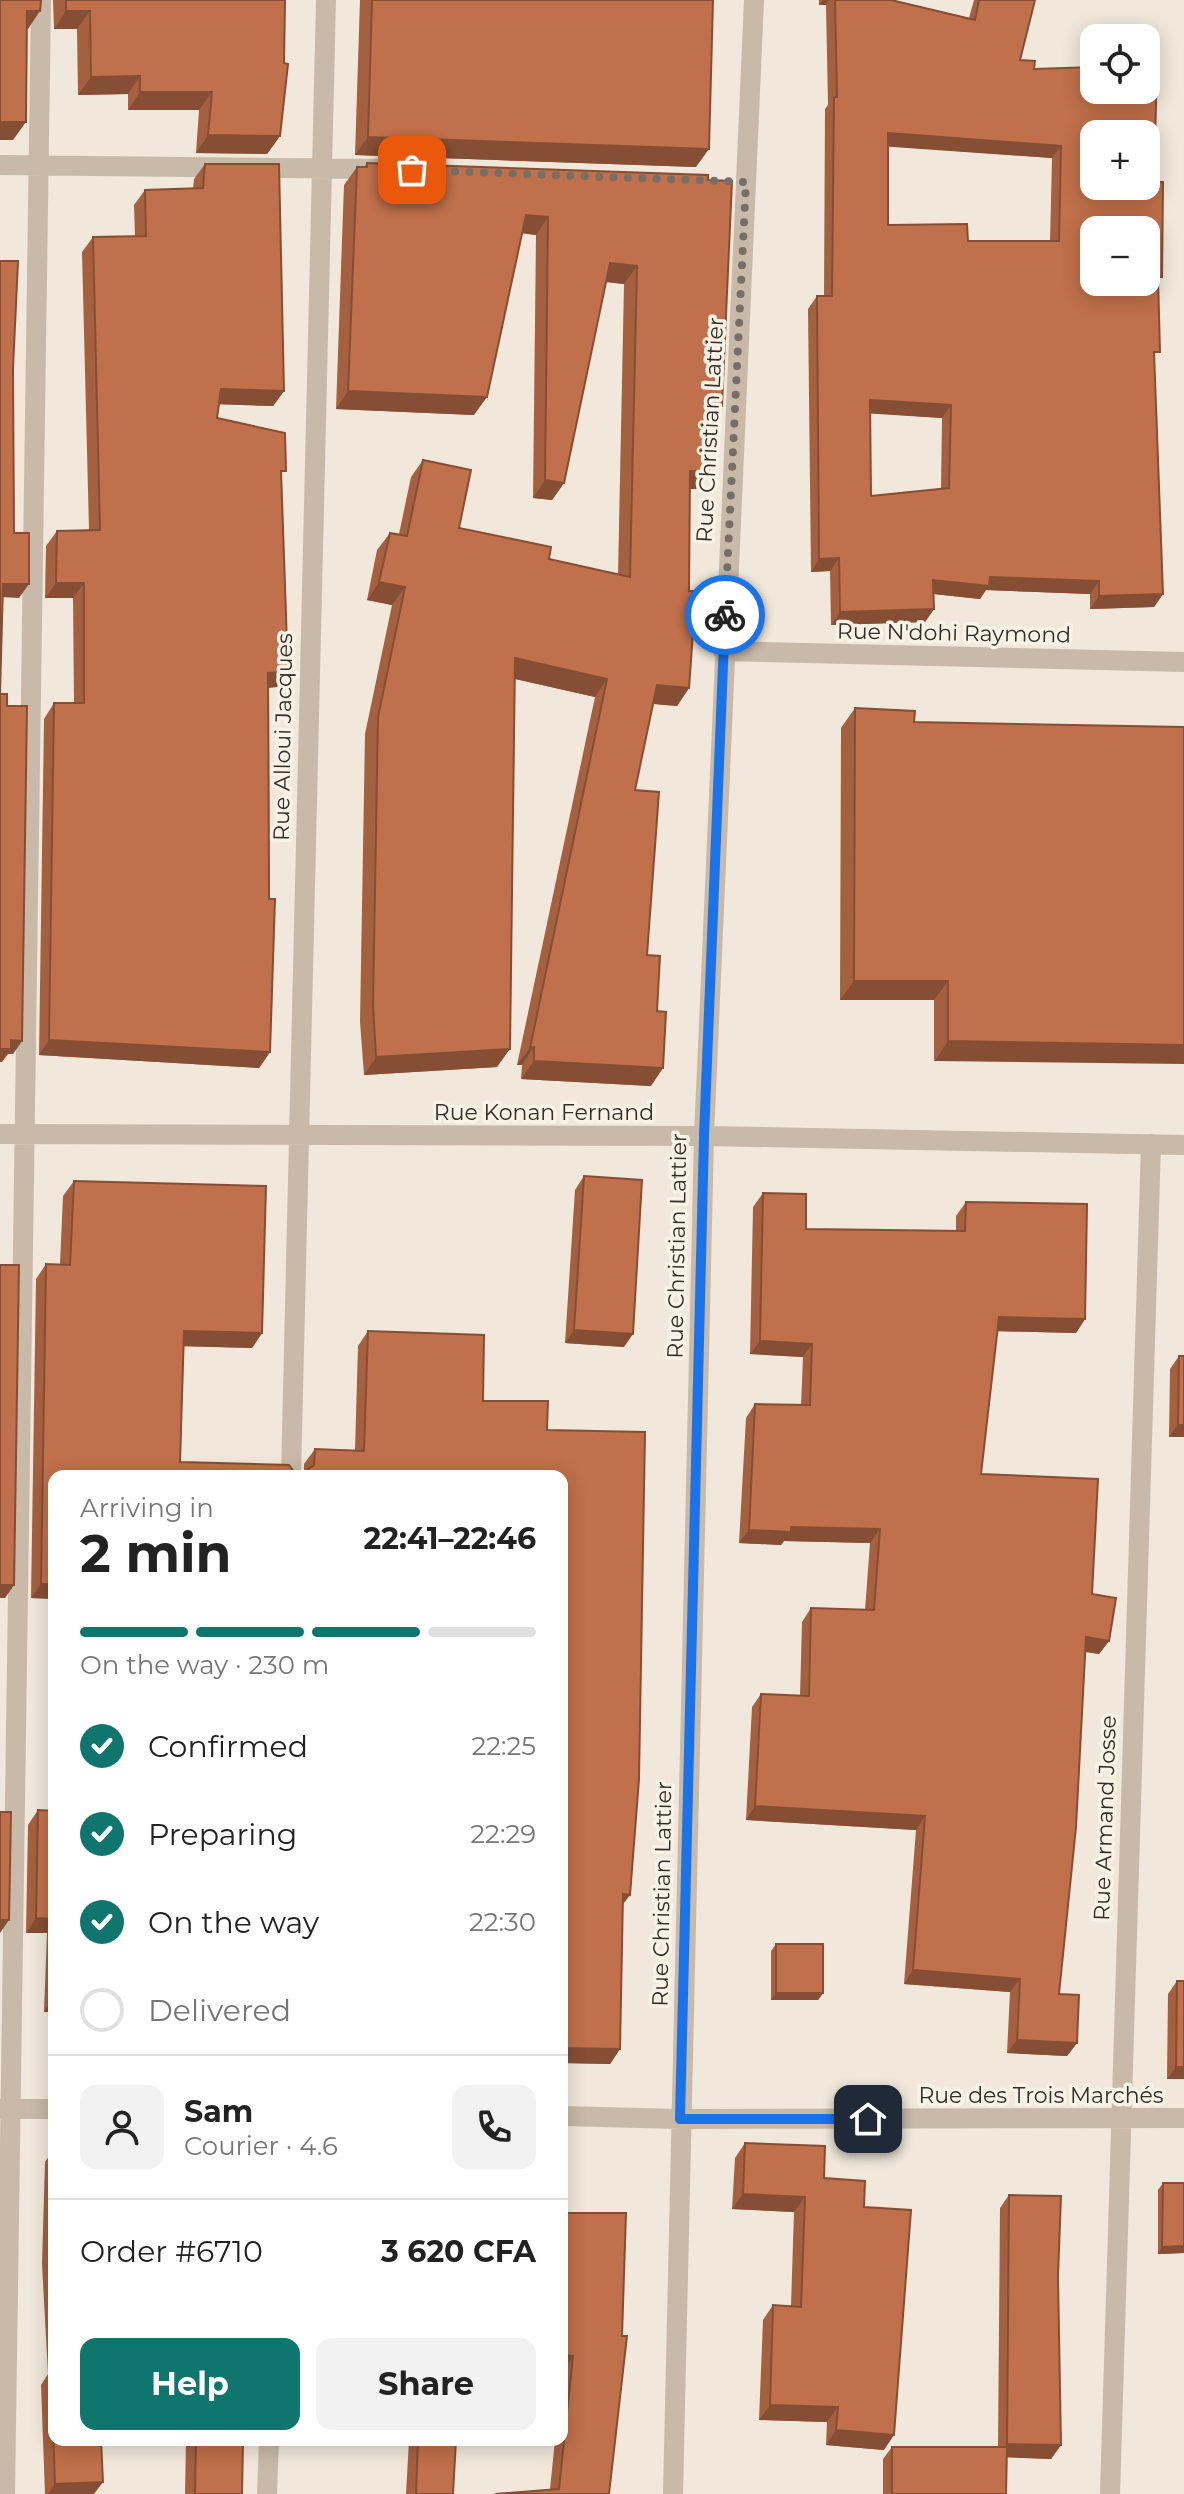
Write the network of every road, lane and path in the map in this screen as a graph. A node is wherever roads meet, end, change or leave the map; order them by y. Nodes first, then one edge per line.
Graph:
1 (41, 0) edge
2 (326, 0) edge
3 (754, 0) edge
4 (0, 165) edge
5 (37, 165) junction
6 (321, 167) junction
7 (400, 170) edge
8 (723, 651) junction
9 (1184, 662) edge
10 (0, 1134) edge
11 (22, 1134) junction
12 (704, 1136) junction
13 (298, 1137) junction
14 (1151, 1144) junction
15 (1184, 1145) edge
16 (291, 1470) edge
17 (6, 2109) edge
18 (48, 2109) edge
19 (568, 2116) edge
20 (1184, 2118) edge
21 (680, 2119) junction
22 (1119, 2119) junction
23 (269, 2446) edge
24 (5, 2494) edge
25 (267, 2494) edge
26 (673, 2494) edge
27 (1110, 2494) edge

1 - 5 street
2 - 6 street, Rue Alloui Jacques
3 - 8 street, Rue Christian Lattier
4 - 5 street
5 - 6 street
5 - 11 street
6 - 7 street
6 - 13 street, Rue Alloui Jacques
8 - 9 street, Rue N'dohi Raymond
8 - 12 street, Rue Christian Lattier
10 - 11 street, Rue Konan Fernand
11 - 13 street, Rue Konan Fernand
11 - 17 street
12 - 13 street, Rue Konan Fernand
12 - 14 street, Rue Konan Fernand
12 - 21 street, Rue Christian Lattier
13 - 16 street, Rue Alloui Jacques
14 - 15 street, Rue Konan Fernand
14 - 22 street, Rue Armand Josse
17 - 18 street
17 - 24 street
19 - 21 street, Rue des Trois Marchés
20 - 22 street, Rue des Trois Marchés
21 - 22 street, Rue des Trois Marchés
21 - 26 street, Rue Christian Lattier
22 - 27 street, Rue Armand Josse
23 - 25 street

